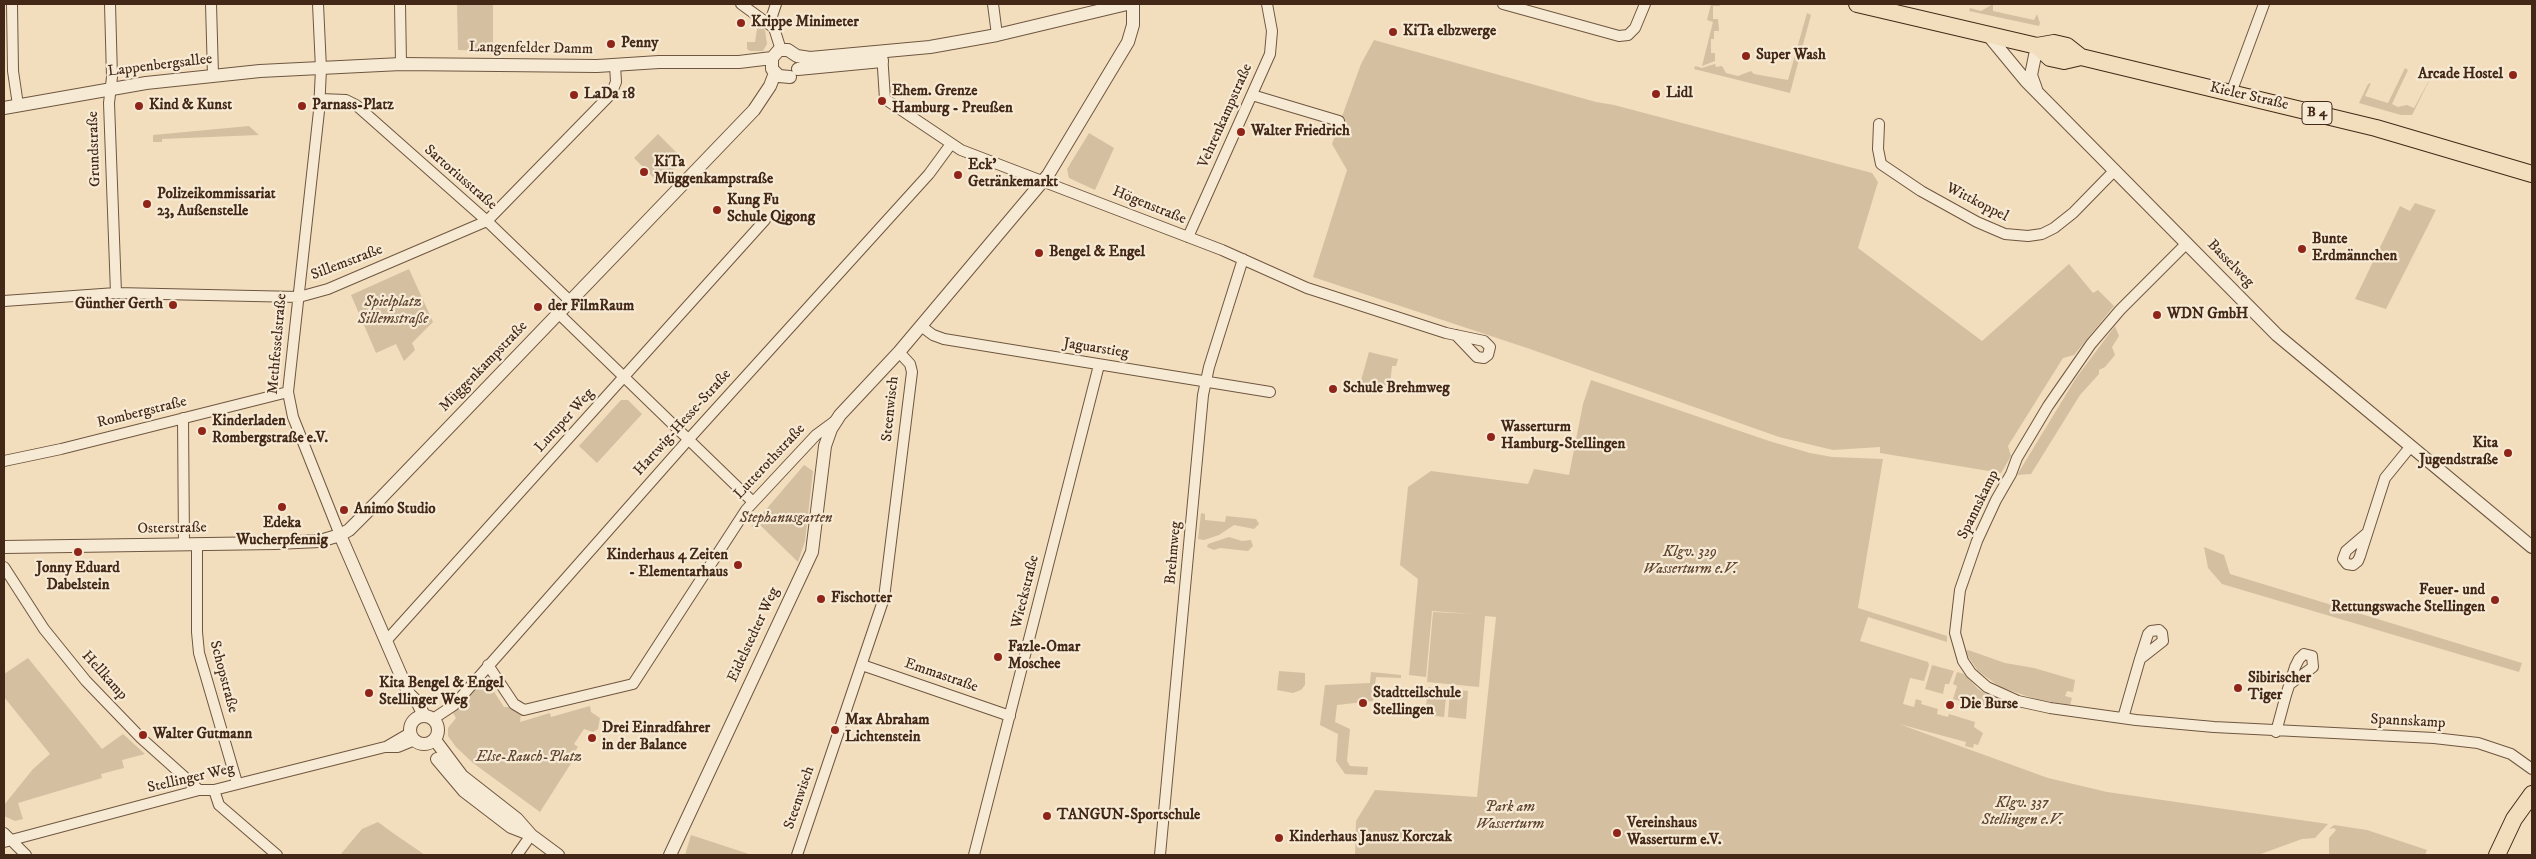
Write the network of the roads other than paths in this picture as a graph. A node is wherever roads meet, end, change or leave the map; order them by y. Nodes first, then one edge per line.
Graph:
1 (12, 4) edge
2 (110, 4) edge
3 (211, 4) edge
4 (318, 4) edge
5 (400, 4) edge
6 (741, 4) edge
7 (776, 4) edge
8 (993, 4) edge
9 (1126, 4) edge
10 (1133, 4) edge
11 (1267, 4) edge
12 (1503, 4) edge
13 (1645, 4) edge
14 (1857, 4) edge
15 (2264, 4) edge
16 (774, 28) junction
17 (997, 35) junction
18 (1988, 35) junction
19 (2036, 46) junction
20 (797, 56) junction
21 (882, 57) junction
22 (775, 62) junction
23 (401, 64) junction
24 (615, 65) junction
25 (321, 69) junction
26 (13, 71) junction
27 (794, 73) junction
28 (213, 75) junction
29 (4, 79) edge
30 (110, 88) junction
31 (2038, 91) junction
32 (2231, 93) junction
33 (1252, 95) junction
34 (320, 99) junction
35 (18, 105) junction
36 (4, 108) edge
37 (754, 110) junction
38 (1339, 121) dead end
39 (1879, 124) dead end
40 (951, 144) junction
41 (2115, 170) junction
42 (2532, 174) edge
43 (1042, 183) junction
44 (765, 220) dead end
45 (487, 221) junction
46 (1188, 237) junction
47 (2187, 244) junction
48 (1242, 259) junction
49 (116, 293) junction
50 (299, 297) junction
51 (4, 301) edge
52 (570, 301) junction
53 (558, 312) junction
54 (921, 326) junction
55 (1456, 335) dead end
56 (899, 352) junction
57 (1098, 365) junction
58 (625, 377) junction
59 (1205, 383) junction
60 (288, 392) junction
61 (1270, 392) dead end
62 (183, 418) junction
63 (836, 421) junction
64 (688, 440) junction
65 (2411, 446) junction
66 (4, 461) edge
67 (753, 502) junction
68 (2367, 533) dead end
69 (340, 536) junction
70 (190, 545) junction
71 (4, 547) edge
72 (2532, 547) edge
73 (4, 567) edge
74 (386, 641) junction
75 (2140, 659) dead end
76 (488, 665) junction
77 (862, 665) junction
78 (2290, 684) dead end
79 (1010, 716) junction
80 (424, 718) junction
81 (2123, 718) junction
82 (2276, 732) junction
83 (412, 737) junction
84 (431, 742) junction
85 (2532, 769) edge
86 (237, 783) junction
87 (199, 790) junction
88 (214, 790) junction
89 (2532, 794) edge
90 (4, 832) edge
91 (531, 835) junction
92 (8, 841) edge
93 (26, 855) edge
94 (277, 855) edge
95 (517, 855) edge
96 (558, 855) edge
97 (670, 855) edge
98 (797, 855) edge
99 (974, 855) edge
100 (1160, 855) edge
101 (2498, 855) edge

1 - 26 street
2 - 30 street, Grundstraße
3 - 28 street
4 - 25 street, Methfesselstraße
5 - 23 street
6 - 16 street
7 - 16 street
8 - 17 street
9 - 17 street, Langenfelder Damm
10 - 43 street
11 - 33 street, Vehrenkampstraße
12 - 13 street
14 - 18 main road, Kieler Straße / B 4
15 - 32 street
16 - 22 street
17 - 21 street, Langenfelder Damm
18 - 19 main road, Kieler Straße / B 4
18 - 31 street, Basselweg
19 - 31 street
19 - 32 main road, Kieler Straße / B 4
20 - 21 street, Langenfelder Damm
20 - 22 street, Langenfelder Damm
20 - 27 street
21 - 27 street, Langenfelder Damm
21 - 40 street, Högenstraße
22 - 24 street, Langenfelder Damm
22 - 27 street, Langenfelder Damm
22 - 37 street, Müggenkampstraße
23 - 24 street, Langenfelder Damm
23 - 25 street, Langenfelder Damm
24 - 45 street, Sillemstraße
25 - 28 street, Lappenbergsallee
25 - 34 street, Methfesselstraße
26 - 29 street
26 - 35 street
27 - 37 street, Müggenkampstraße
28 - 30 street, Lappenbergsallee
30 - 35 street, Lappenbergsallee
30 - 49 street, Grundstraße
31 - 41 street, Basselweg
32 - 42 main road, Kieler Straße / B 4
33 - 38 street
33 - 46 street, Vehrenkampstraße
34 - 45 street, Sartoriusstraße
34 - 50 street, Methfesselstraße
35 - 36 street, Lappenbergsallee
37 - 52 street, Müggenkampstraße
39 - 41 street, Wittkoppel
40 - 43 street, Högenstraße
40 - 64 street, Hartwig-Hesse-Straße
41 - 47 street, Basselweg
43 - 46 street, Högenstraße
43 - 54 street
44 - 58 street, Luruper Weg
45 - 50 street, Sillemstraße
45 - 52 street, Sartoriusstraße
46 - 48 street, Högenstraße
47 - 65 street, Basselweg
47 - 81 street, Spannskamp
48 - 55 street, Högenstraße
48 - 59 street, Brehmweg
49 - 50 street, Sillemstraße
49 - 51 street, Sillemstraße
50 - 60 street, Methfesselstraße
52 - 53 street, Müggenkampstraße
53 - 58 street
53 - 69 street, Müggenkampstraße
54 - 56 street
54 - 57 street, Jaguarstieg
56 - 63 street, Lutterothstraße
56 - 77 street, Steenwisch
57 - 59 street, Jaguarstieg
57 - 79 street, Wieckstraße
58 - 64 street
58 - 74 street, Luruper Weg
59 - 61 street, Jaguarstieg
59 - 100 street, Brehmweg
60 - 62 street, Rombergstraße
60 - 69 street, Methfesselstraße
62 - 66 street, Rombergstraße
62 - 70 street, Schopstraße
63 - 67 street, Lutterothstraße
63 - 97 street, Eidelstedter Weg
64 - 67 street
64 - 76 street, Hartwig-Hesse-Straße
65 - 68 street
65 - 72 street, Basselweg
67 - 76 street, Lutterothstraße
69 - 70 street, Osterstraße
69 - 74 street, Methfesselstraße
70 - 71 street, Osterstraße
70 - 86 street, Schopstraße
73 - 87 street, Hellkamp
74 - 80 street, Methfesselstraße
75 - 81 street
76 - 80 street, Hartwig-Hesse-Straße
77 - 79 street, Emmastraße
77 - 98 street, Steenwisch
78 - 82 street
79 - 99 street, Wieckstraße
80 - 83 street
80 - 84 street, Methfesselstraße
81 - 82 street, Spannskamp
82 - 85 street, Spannskamp
83 - 84 street
83 - 86 street, Stellinger Weg
84 - 91 street
86 - 88 street, Stellinger Weg
87 - 88 street, Stellinger Weg
87 - 92 street, Stellinger Weg
88 - 94 street
89 - 101 main road
90 - 92 street
91 - 95 street
91 - 96 street
92 - 93 street

